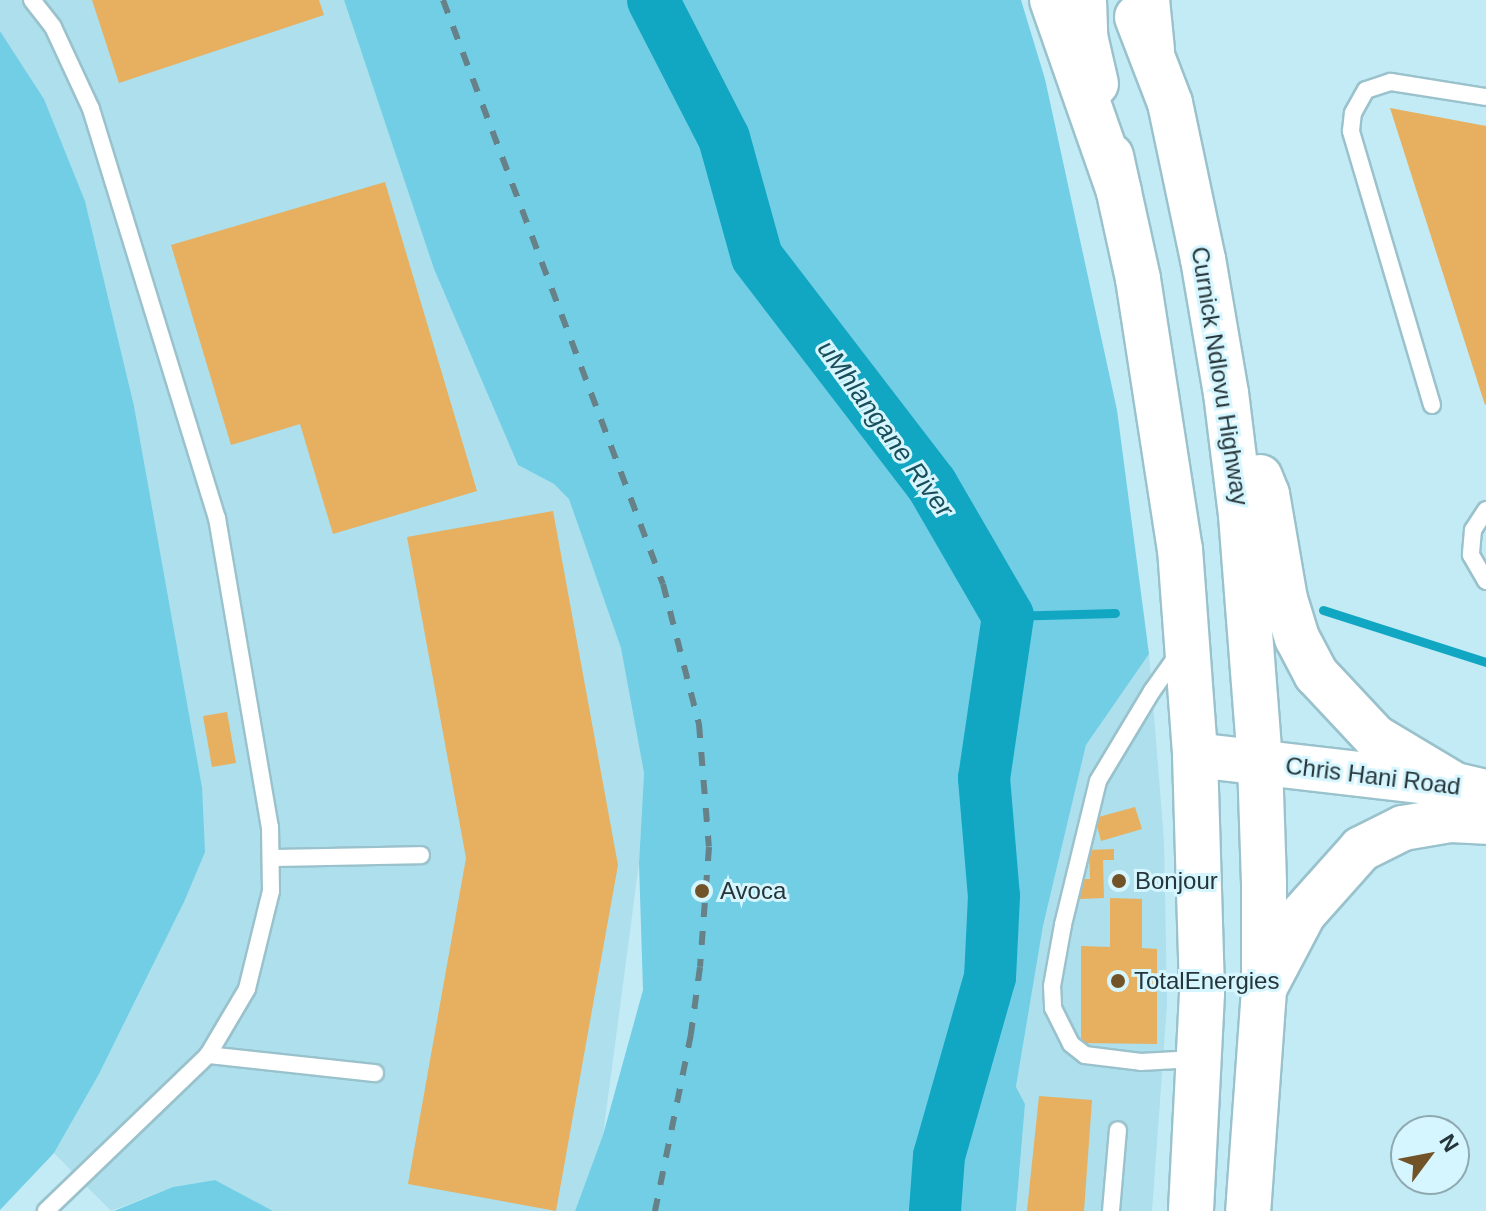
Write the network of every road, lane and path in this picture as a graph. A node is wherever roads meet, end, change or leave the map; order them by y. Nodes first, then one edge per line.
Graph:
1 (32, 0) edge
2 (1052, 0) edge
3 (1084, 0) edge
4 (1130, 0) edge
5 (1147, 0) edge
6 (1152, 50) junction
7 (1486, 97) edge
8 (1119, 191) junction
9 (1226, 393) junction
10 (1432, 405) dead end
11 (1486, 510) edge
12 (1486, 581) edge
13 (1187, 642) junction
14 (1195, 755) junction
15 (1260, 762) junction
16 (1471, 788) edge
17 (1486, 822) edge
18 (421, 855) dead end
19 (271, 858) junction
20 (1264, 990) junction
21 (208, 1055) junction
22 (1199, 1058) junction
23 (375, 1073) dead end
24 (1118, 1130) dead end
25 (46, 1211) edge
26 (1111, 1211) edge
27 (1191, 1211) edge
28 (1248, 1211) edge

1 - 19 lane
2 - 8 main road
3 - 8 main road
4 - 6 main road, Curnick Ndlovu Highway
5 - 6 main road
6 - 9 main road, Curnick Ndlovu Highway
7 - 10 lane
8 - 13 main road
9 - 15 main road, Curnick Ndlovu Highway
9 - 16 main road
11 - 12 lane
13 - 14 main road
13 - 22 lane
14 - 15 main road, Chris Hani Road
14 - 22 main road
15 - 16 main road, Chris Hani Road
15 - 20 main road, Chris Hani Road
17 - 20 main road
18 - 19 lane
19 - 21 lane
20 - 28 main road, Chris Hani Road
21 - 23 lane
21 - 25 lane
22 - 27 main road
24 - 26 lane

